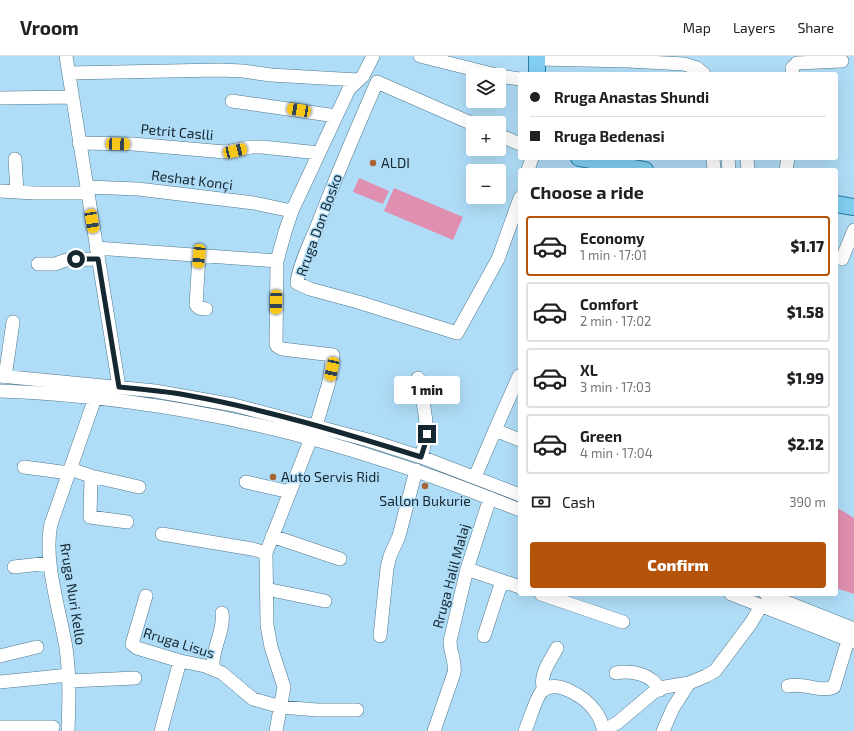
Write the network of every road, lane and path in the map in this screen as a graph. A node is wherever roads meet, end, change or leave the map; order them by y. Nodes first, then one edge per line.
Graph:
1 (66, 56) edge
2 (373, 56) edge
3 (420, 56) edge
4 (842, 61) dead end
5 (537, 63) edge
6 (795, 64) edge
7 (468, 68) edge
8 (702, 72) edge
9 (69, 73) junction
10 (506, 77) edge
11 (518, 79) edge
12 (358, 80) junction
13 (72, 97) junction
14 (0, 98) edge
15 (232, 101) dead end
16 (336, 116) junction
17 (466, 121) edge
18 (506, 138) edge
19 (79, 143) junction
20 (518, 143) edge
21 (319, 153) junction
22 (15, 159) dead end
23 (590, 160) edge
24 (634, 168) edge
25 (87, 190) junction
26 (0, 191) edge
27 (17, 192) junction
28 (518, 204) edge
29 (838, 204) edge
30 (854, 207) edge
31 (292, 211) junction
32 (854, 230) edge
33 (98, 254) junction
34 (199, 256) junction
35 (842, 259) dead end
36 (277, 261) junction
37 (38, 264) dead end
38 (206, 309) dead end
39 (13, 322) dead end
40 (2, 376) edge
41 (418, 378) dead end
42 (518, 378) edge
43 (119, 387) junction
44 (0, 391) edge
45 (95, 398) junction
46 (316, 426) junction
47 (495, 430) junction
48 (311, 438) junction
49 (518, 439) edge
50 (421, 457) junction
51 (24, 467) dead end
52 (416, 470) junction
53 (69, 471) junction
54 (91, 476) junction
55 (475, 477) junction
56 (246, 482) dead end
57 (139, 487) dead end
58 (290, 492) junction
59 (518, 494) edge
60 (490, 498) junction
61 (518, 509) edge
62 (127, 522) dead end
63 (162, 534) dead end
64 (272, 536) junction
65 (266, 553) junction
66 (340, 560) dead end
67 (50, 564) junction
68 (14, 567) dead end
69 (467, 569) junction
70 (502, 581) junction
71 (518, 586) edge
72 (266, 589) junction
73 (146, 596) dead end
74 (547, 596) edge
75 (743, 596) edge
76 (764, 600) edge
77 (325, 601) dead end
78 (222, 613) dead end
79 (623, 622) dead end
80 (380, 636) dead end
81 (484, 636) dead end
82 (852, 637) edge
83 (37, 647) dead end
84 (557, 648) dead end
85 (0, 656) edge
86 (180, 661) junction
87 (212, 669) junction
88 (616, 673) dead end
89 (69, 678) junction
90 (135, 678) dead end
91 (0, 682) edge
92 (689, 683) junction
93 (788, 686) dead end
94 (544, 690) junction
95 (660, 690) junction
96 (281, 707) junction
97 (357, 710) dead end
98 (0, 727) edge
99 (53, 727) dead end
100 (68, 731) edge
101 (161, 731) edge
102 (276, 731) edge
103 (434, 731) edge
104 (525, 731) edge
105 (604, 731) edge
106 (663, 731) edge

1 - 9 street
2 - 12 street
3 - 7 street
4 - 6 street
5 - 8 street
9 - 12 street
9 - 13 street
10 - 11 street
12 - 16 street
13 - 14 street
13 - 19 street
15 - 16 street
16 - 21 street
17 - 28 street, Rruga Don Bosko
18 - 20 street
19 - 21 street, Petrit Caslli
19 - 25 street
21 - 31 street
22 - 27 street
23 - 24 main road
25 - 27 street, Reshat Konçi
25 - 31 street, Reshat Konçi
25 - 33 street
26 - 27 street, Reshat Konçi
29 - 30 main road
31 - 36 street
32 - 35 street
33 - 34 street
33 - 37 street
33 - 43 street
34 - 36 street
34 - 38 street
36 - 46 street
39 - 40 street
40 - 43 street
41 - 50 street
42 - 47 street
43 - 46 street
44 - 45 street
45 - 48 street
45 - 53 street, Rruga Nuri Kello
46 - 50 street
47 - 49 street
47 - 55 street
48 - 52 street
48 - 58 street
50 - 55 street
51 - 53 street
52 - 60 street
52 - 80 street
53 - 54 street
53 - 67 street, Rruga Nuri Kello
54 - 57 street
54 - 62 street
55 - 59 street
56 - 58 street
58 - 64 street
60 - 61 street
60 - 69 street, Rruga Halil Malaj
63 - 65 street
64 - 65 street
64 - 66 street
65 - 72 street
67 - 68 street
67 - 89 street, Rruga Nuri Kello
69 - 70 street
69 - 103 street, Rruga Halil Malaj
70 - 71 street
70 - 81 street
72 - 77 street
72 - 96 street
73 - 86 street, Rruga Lisus
74 - 79 street
75 - 76 street
76 - 82 street
76 - 92 street
78 - 87 street
82 - 93 street
83 - 85 street
84 - 94 street
86 - 87 street, Rruga Lisus
86 - 101 street
87 - 96 street, Rruga Lisus
88 - 95 street
89 - 90 street
89 - 91 street
89 - 100 street, Rruga Nuri Kello
92 - 95 street
92 - 106 street
94 - 104 street
94 - 105 street
95 - 105 street
96 - 97 street, Rruga Lisus
96 - 102 street
98 - 99 street

